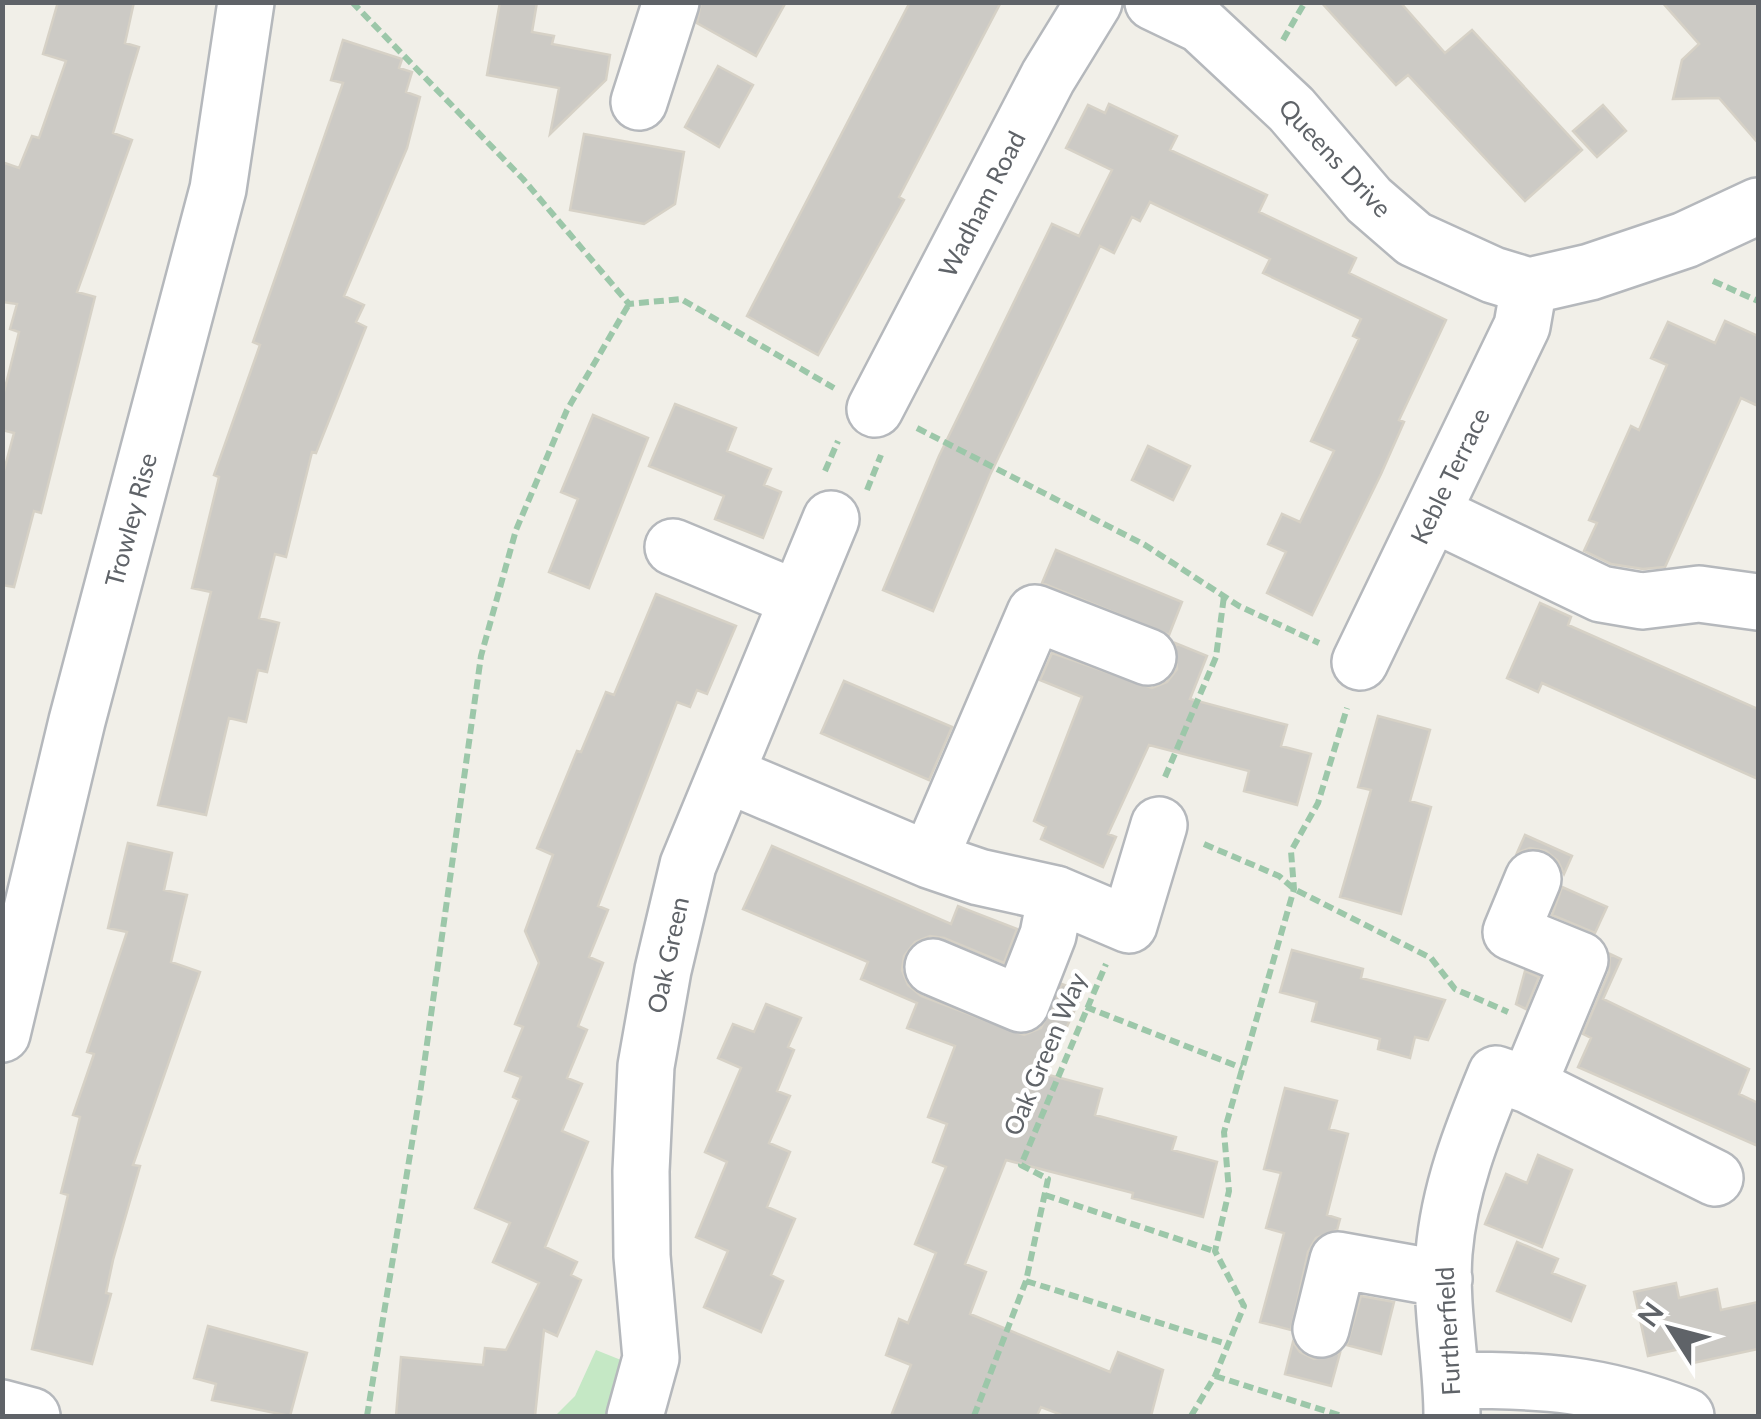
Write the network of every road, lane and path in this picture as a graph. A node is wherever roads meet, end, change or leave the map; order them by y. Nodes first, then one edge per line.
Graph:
1 (246, 2) edge
2 (352, 2) edge
3 (670, 2) edge
4 (1094, 2) edge
5 (1153, 2) edge
6 (639, 102) dead end
7 (1758, 206) edge
8 (1530, 286) junction
9 (629, 304) junction
10 (879, 418) junction
11 (848, 507) joint
12 (1432, 513) junction
13 (673, 548) dead end
14 (1224, 596) junction
15 (798, 599) junction
16 (1758, 602) edge
17 (1148, 657) dead end
18 (1360, 662) junction
19 (726, 774) junction
20 (1159, 825) junction
21 (929, 860) junction
22 (1533, 880) dead end
23 (1294, 889) junction
24 (1056, 894) junction
25 (1128, 925) junction
26 (933, 968) dead end
27 (1086, 1007) junction
28 (1551, 1031) junction
29 (2, 1034) edge
30 (1242, 1068) junction
31 (1512, 1079) junction
32 (1715, 1178) dead end
33 (1044, 1196) junction
34 (1215, 1251) junction
35 (1444, 1280) junction
36 (1026, 1281) junction
37 (1321, 1329) dead end
38 (1230, 1345) junction
39 (1215, 1376) junction
40 (1452, 1398) edge
41 (2, 1408) edge
42 (32, 1416) edge
43 (367, 1416) edge
44 (635, 1416) edge
45 (974, 1416) edge
46 (1191, 1416) edge
47 (1342, 1416) edge
48 (1686, 1416) edge

1 - 29 street, Trowley Rise
2 - 9 path
3 - 6 street
4 - 10 street, Wadham Road
5 - 8 street, Queens Drive
7 - 8 street
8 - 12 street, Keble Terrace
9 - 10 path
9 - 43 path
10 - 11 path
10 - 14 path
11 - 15 street, Oak Green
12 - 16 street
12 - 18 street, Keble Terrace
13 - 15 street
14 - 18 path
14 - 20 path
15 - 19 street, Oak Green
17 - 21 street
18 - 23 path
19 - 21 street
19 - 44 street, Oak Green
20 - 23 path
20 - 25 street
21 - 24 street
22 - 28 street, Furtherfield
23 - 28 path
23 - 30 path
24 - 25 street
24 - 26 street
25 - 27 path, Oak Green Way
27 - 30 path
27 - 33 path, Oak Green Way
28 - 31 street, Furtherfield
30 - 34 path
31 - 32 street
31 - 35 street, Furtherfield
33 - 34 path
33 - 36 path
34 - 38 path
35 - 37 street
35 - 40 street, Furtherfield
36 - 38 path
36 - 45 path
38 - 39 path
39 - 46 path
39 - 47 path
40 - 48 street
41 - 42 street

